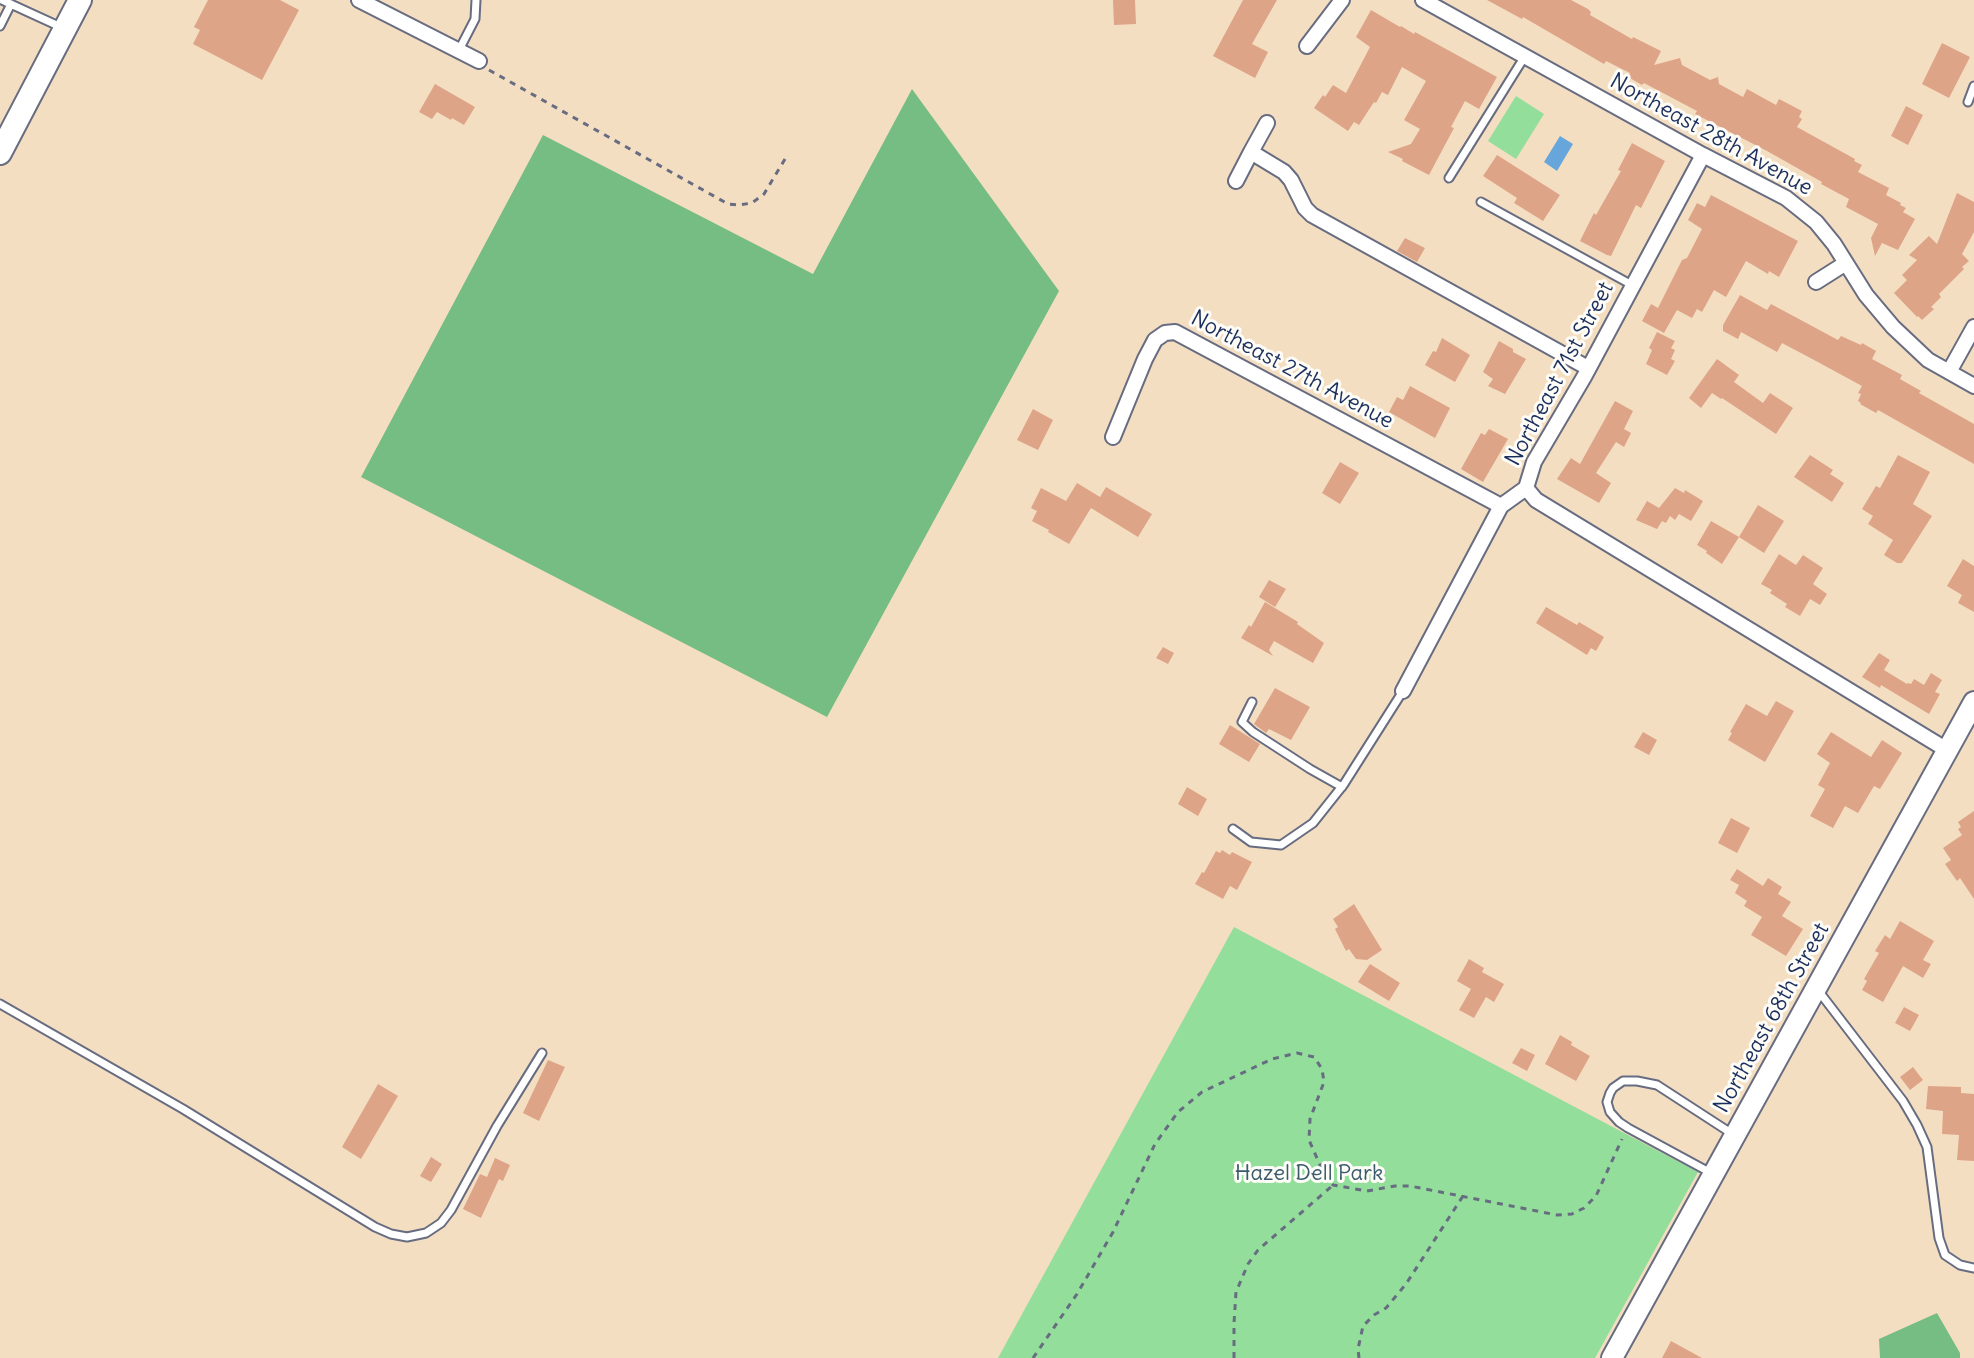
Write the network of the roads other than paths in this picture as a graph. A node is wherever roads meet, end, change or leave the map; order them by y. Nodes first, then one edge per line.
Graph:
1 (2, 0) edge
2 (80, 0) edge
3 (359, 0) edge
4 (476, 0) edge
5 (1342, 0) edge
6 (1423, 0) edge
7 (11, 4) junction
8 (0, 26) edge
9 (65, 29) junction
10 (1307, 46) dead end
11 (459, 51) junction
12 (1525, 56) junction
13 (479, 61) road end
14 (1974, 86) edge
15 (1968, 102) dead end
16 (1267, 123) dead end
17 (1251, 152) junction
18 (0, 153) edge
19 (1703, 155) junction
20 (1449, 178) dead end
21 (1236, 181) dead end
22 (1481, 202) dead end
23 (1846, 263) junction
24 (1816, 282) dead end
25 (1632, 285) junction
26 (1974, 327) edge
27 (1588, 368) junction
28 (1949, 372) junction
29 (1974, 386) edge
30 (1113, 437) dead end
31 (1526, 488) junction
32 (1501, 506) junction
33 (1403, 691) joint
34 (1252, 702) dead end
35 (1974, 702) edge
36 (1947, 750) junction
37 (1342, 787) junction
38 (1233, 829) dead end
39 (1816, 988) junction
40 (0, 1004) edge
41 (542, 1053) dead end
42 (1734, 1135) junction
43 (1713, 1174) junction
44 (1974, 1268) edge
45 (1612, 1358) edge

1 - 7 lane
2 - 9 main road
3 - 11 street
4 - 11 lane
5 - 10 street
6 - 12 street, Northeast 28th Avenue
7 - 8 lane
7 - 9 lane
9 - 18 main road
11 - 13 street
12 - 19 street, Northeast 28th Avenue
12 - 20 lane
14 - 15 lane
16 - 17 street
17 - 21 street
17 - 27 street
19 - 23 street, Northeast 28th Avenue
19 - 25 street, Northeast 71st Street
22 - 25 lane
23 - 24 street
23 - 28 street, Northeast 28th Avenue
25 - 27 street, Northeast 71st Street
26 - 28 street
27 - 31 street, Northeast 71st Street
28 - 29 street, Northeast 28th Avenue
30 - 32 street, Northeast 27th Avenue
31 - 32 street, Northeast 71st Street
31 - 36 street
32 - 33 street, Northeast 71st Street
33 - 37 lane
34 - 37 lane
35 - 36 street, Northeast 68th Street
36 - 39 street, Northeast 68th Street
37 - 38 lane
39 - 42 street, Northeast 68th Street
39 - 44 lane
40 - 41 lane
42 - 43 street, Northeast 68th Street
42 - 43 lane
43 - 45 street, Northeast 68th Street

